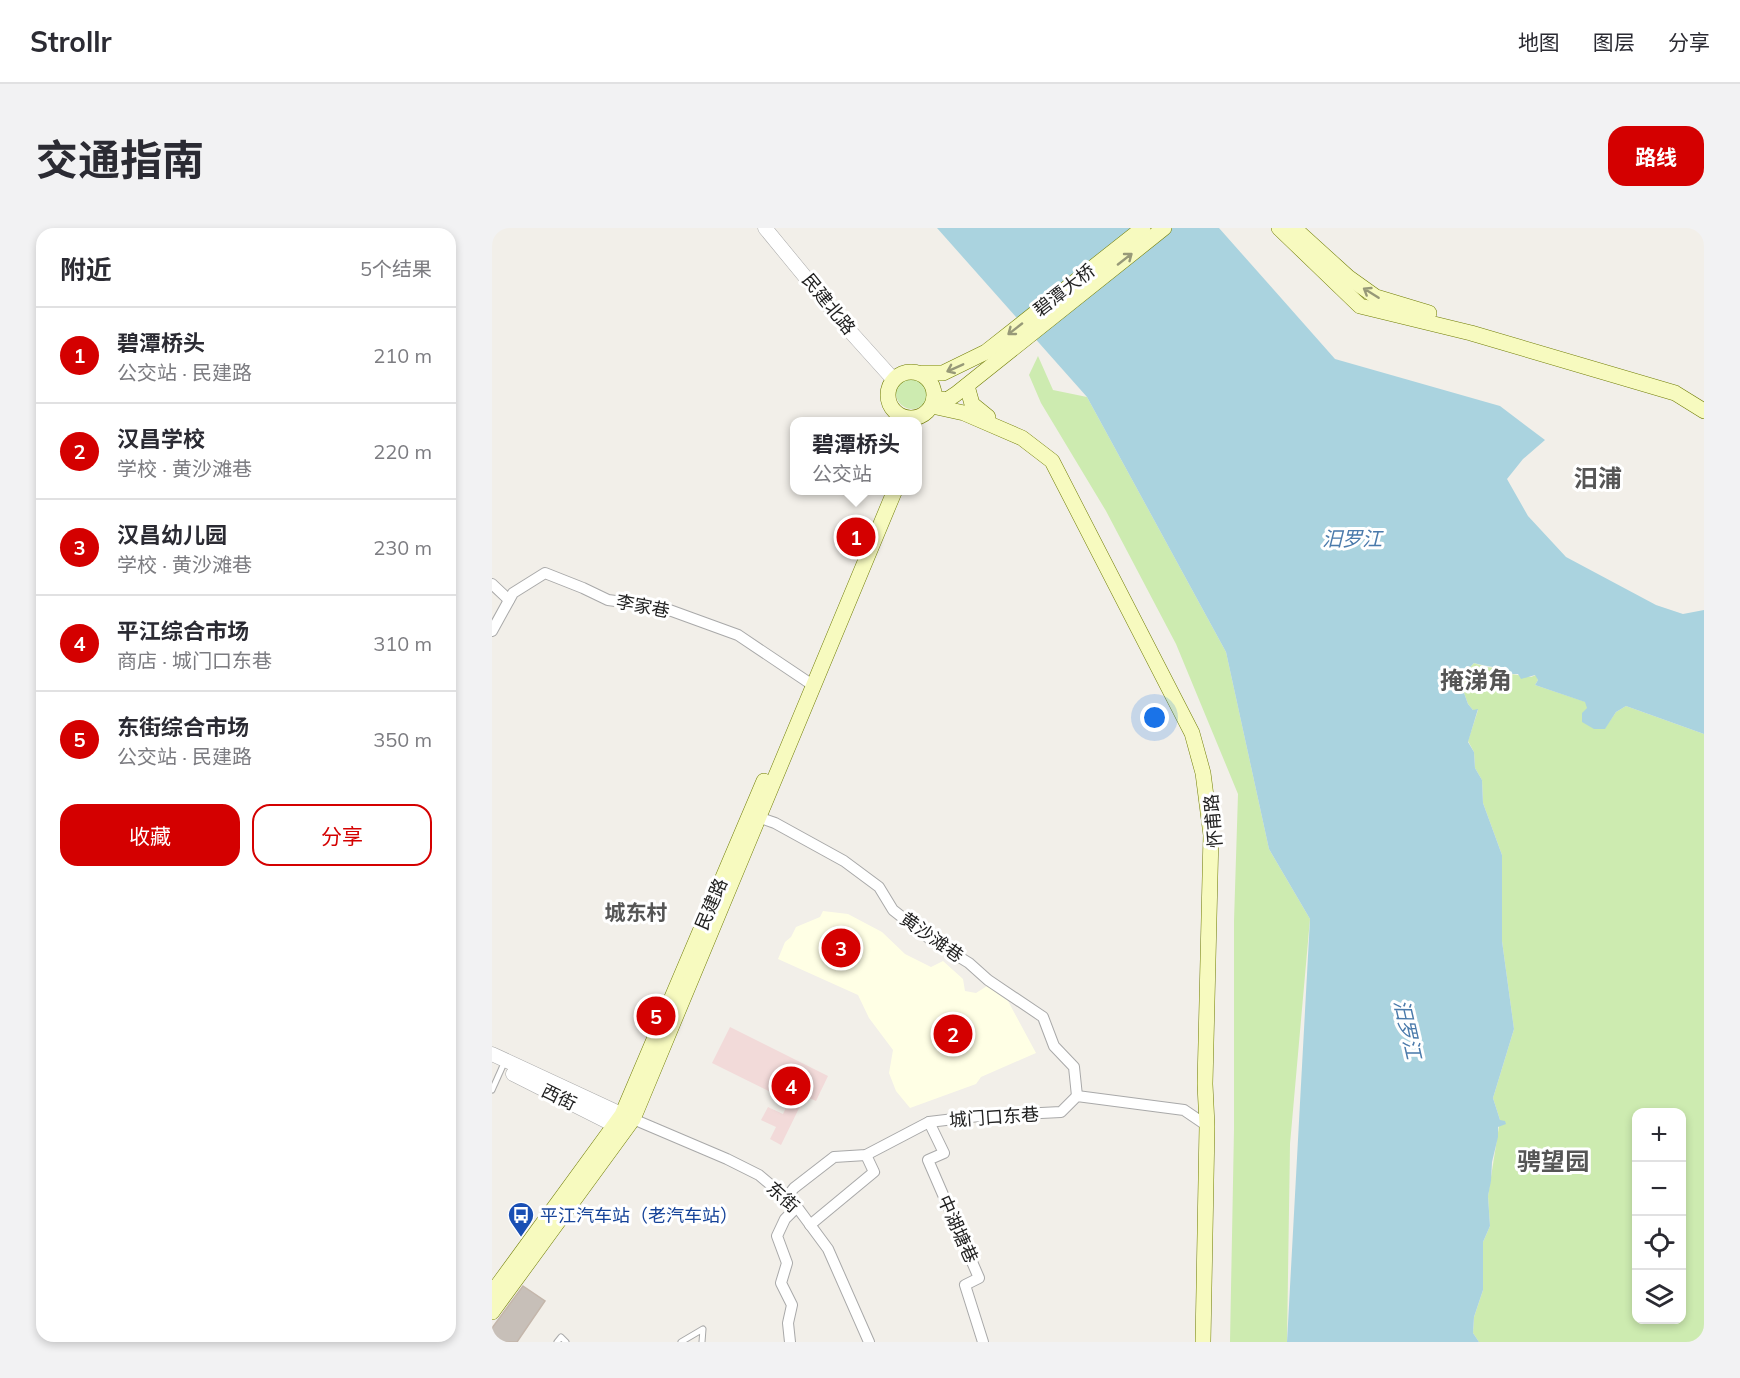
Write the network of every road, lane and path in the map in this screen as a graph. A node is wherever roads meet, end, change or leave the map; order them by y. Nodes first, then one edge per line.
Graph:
1 (765, 228) edge
2 (774, 228) edge
3 (1143, 228) edge
4 (1164, 228) edge
5 (1279, 228) edge
6 (1294, 228) edge
7 (991, 356) junction
8 (921, 373) junction
9 (896, 376) junction
10 (967, 386) junction
11 (933, 402) junction
12 (1704, 405) edge
13 (1704, 411) edge
14 (904, 417) edge
15 (915, 417) edge
16 (884, 495) edge
17 (893, 495) edge
18 (492, 584) edge
19 (509, 600) junction
20 (492, 631) edge
21 (808, 682) junction
22 (754, 816) junction
23 (492, 1054) edge
24 (500, 1064) edge
25 (492, 1089) edge
26 (1077, 1096) junction
27 (624, 1122) junction
28 (929, 1122) junction
29 (1209, 1127) junction
30 (866, 1155) junction
31 (786, 1198) junction
32 (797, 1207) junction
33 (810, 1225) junction
34 (502, 1280) edge
35 (492, 1293) edge
36 (492, 1312) edge
37 (558, 1342) edge
38 (566, 1342) edge
39 (681, 1342) edge
40 (702, 1342) edge
41 (790, 1342) edge
42 (868, 1342) edge
43 (983, 1342) edge
44 (1203, 1342) edge
45 (1210, 1342) edge

1 - 9 street, 民建北路
2 - 9 street
3 -> 7 main road, 碧潭大桥
7 -> 4 main road
5 - 13 main road
12 -> 6 main road
7 -> 8 main road
7 - 10 main road
8 - 9 main road
8 - 11 main road
9 - 14 main road
10 - 11 main road
10 - 29 main road, 怀甫路
11 - 15 main road
11 - 29 main road
16 - 21 main road, 民建路
17 - 22 main road
18 - 19 street
19 - 20 street, 李家巷
19 - 21 street, 李家巷
21 - 22 main road, 民建路
22 - 26 street, 黄沙滩巷
22 - 27 main road, 民建路
23 - 24 street, 西街
24 - 25 lane
24 - 27 street, 西街
26 - 28 street, 城门口东巷
26 - 29 street
27 - 31 street, 东街
27 - 34 main road, 民建路
28 - 30 street, 城门口东巷
28 - 43 street, 中湖塘巷
29 - 44 main road
29 - 45 main road, 怀甫路
30 - 31 street, 城门口东巷
30 - 33 street
31 - 32 street, 东街
32 - 33 street, 东街
32 - 41 street
33 - 42 street, 东街
34 - 35 main road
34 - 36 main road
37 - 38 lane
39 - 40 lane

